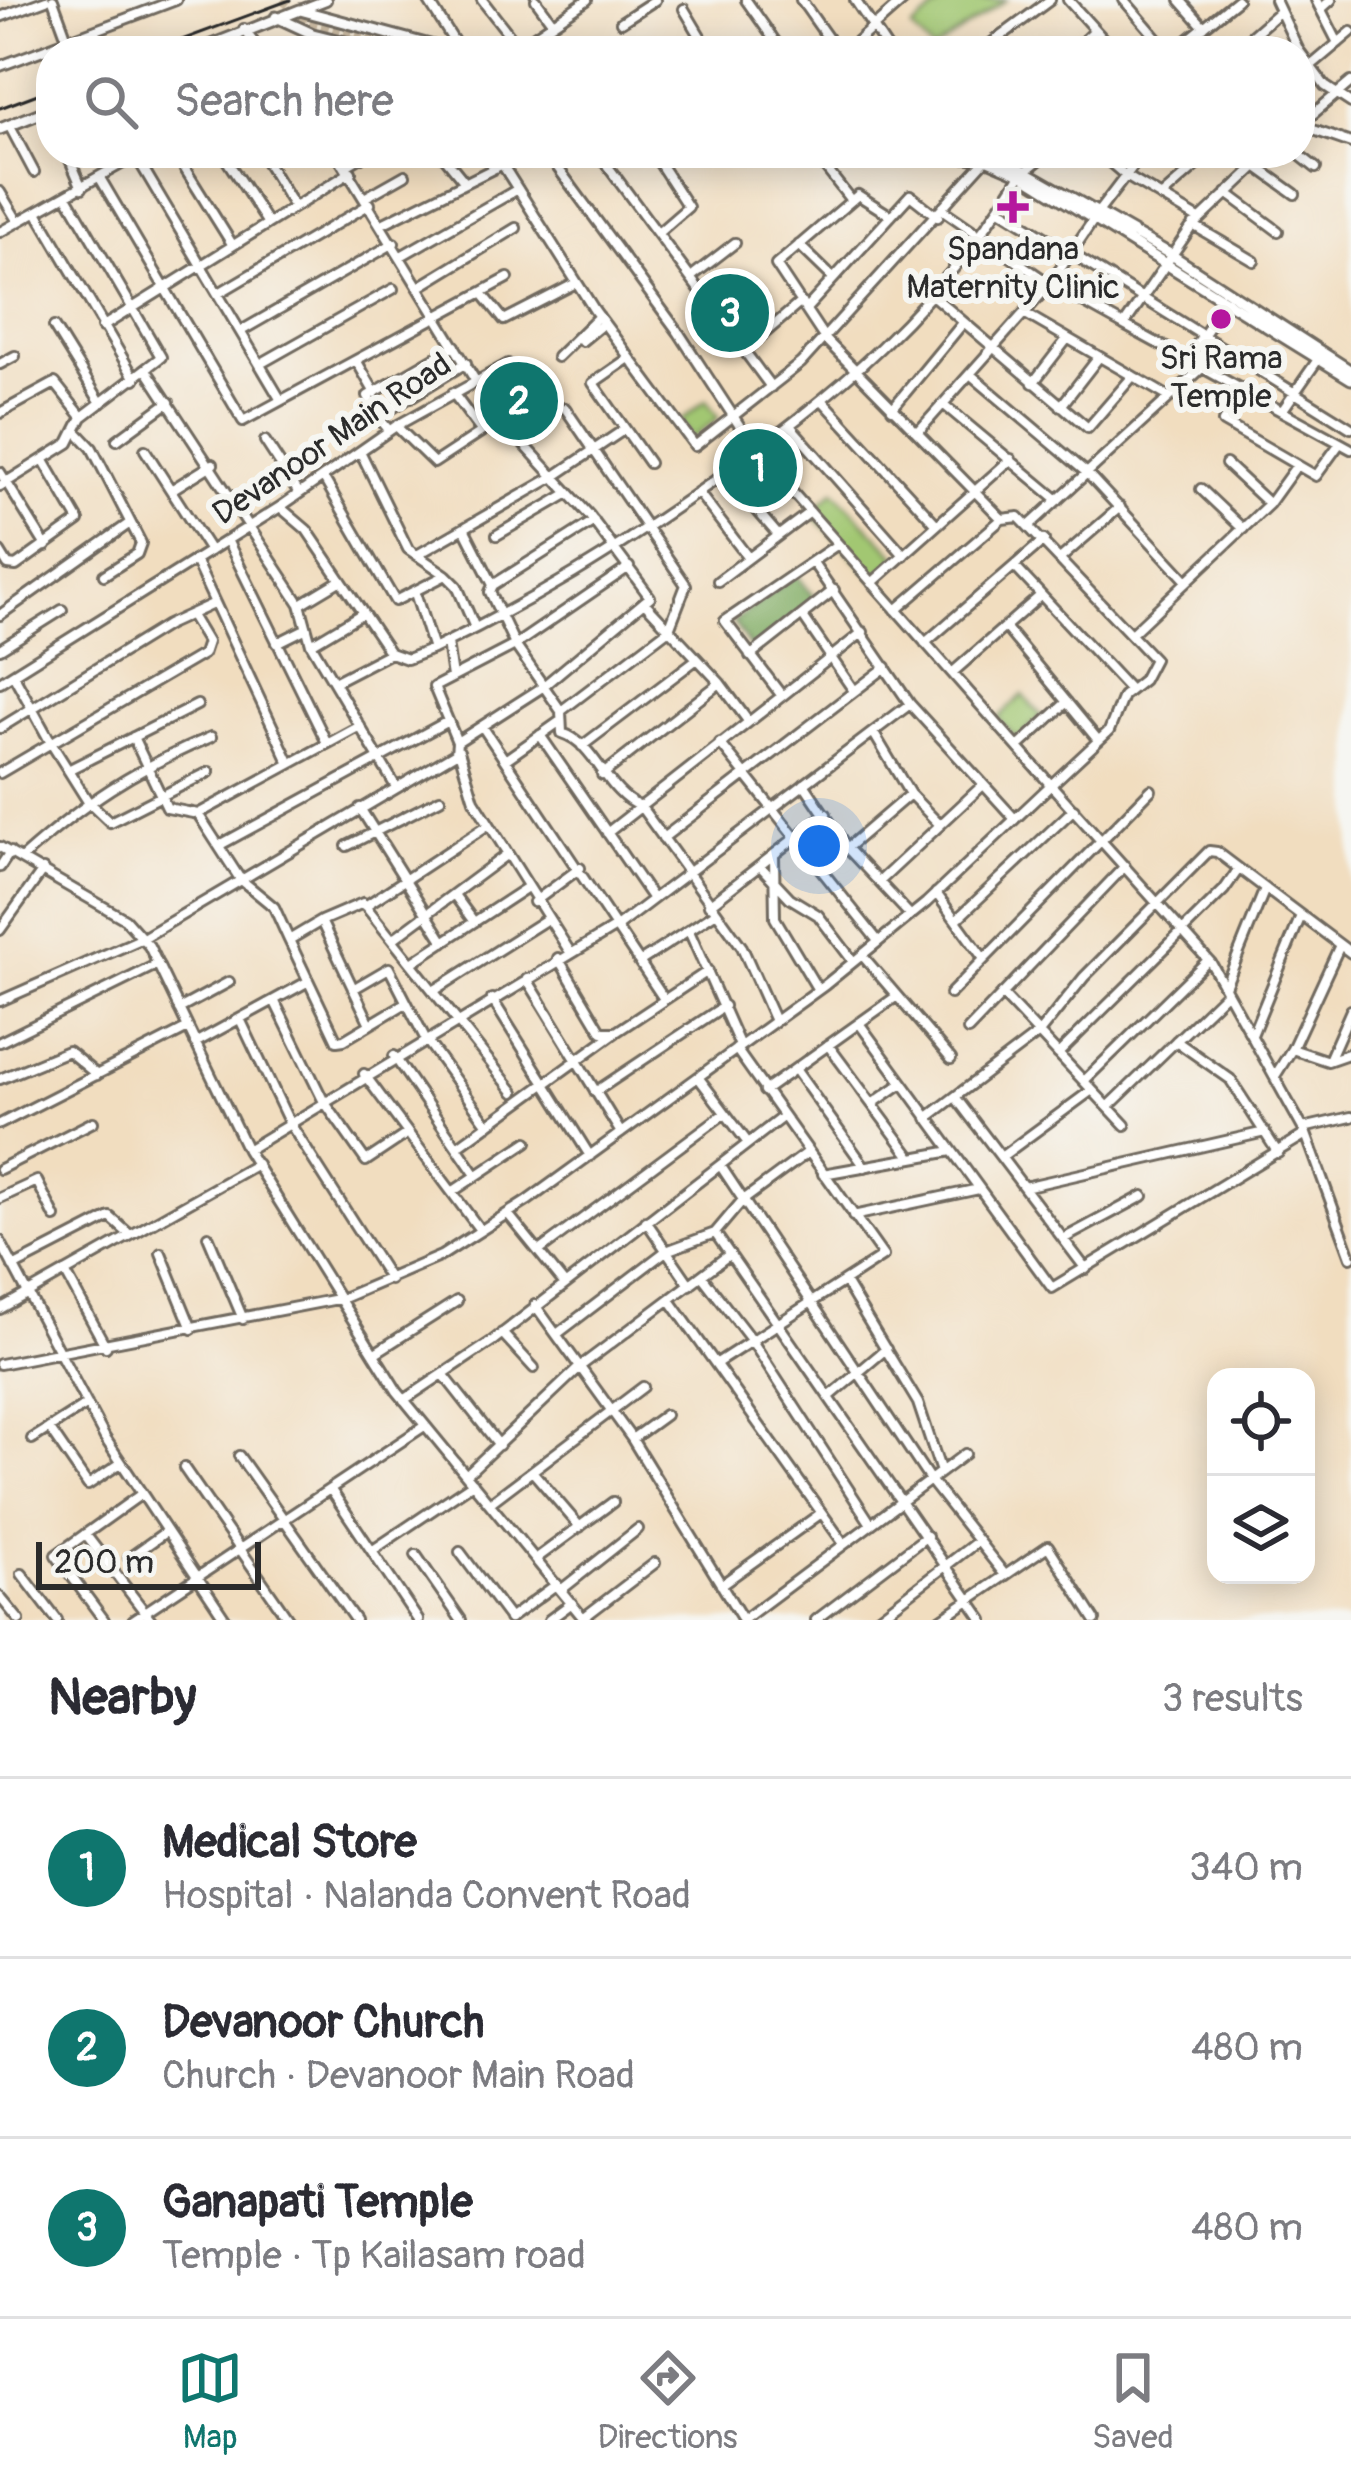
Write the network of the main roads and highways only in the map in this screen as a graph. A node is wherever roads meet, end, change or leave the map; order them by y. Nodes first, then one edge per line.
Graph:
1 (276, 17) junction
2 (229, 36) edge
3 (324, 36) edge
4 (399, 36) edge
5 (36, 116) edge
6 (4, 127) edge
7 (1017, 168) edge
8 (1167, 257) junction
9 (1351, 375) edge

1 - 2 main road
1 - 3 main road
1 - 4 main road
5 - 6 main road
7 - 8 main road
8 - 9 main road
8 - 9 main road

